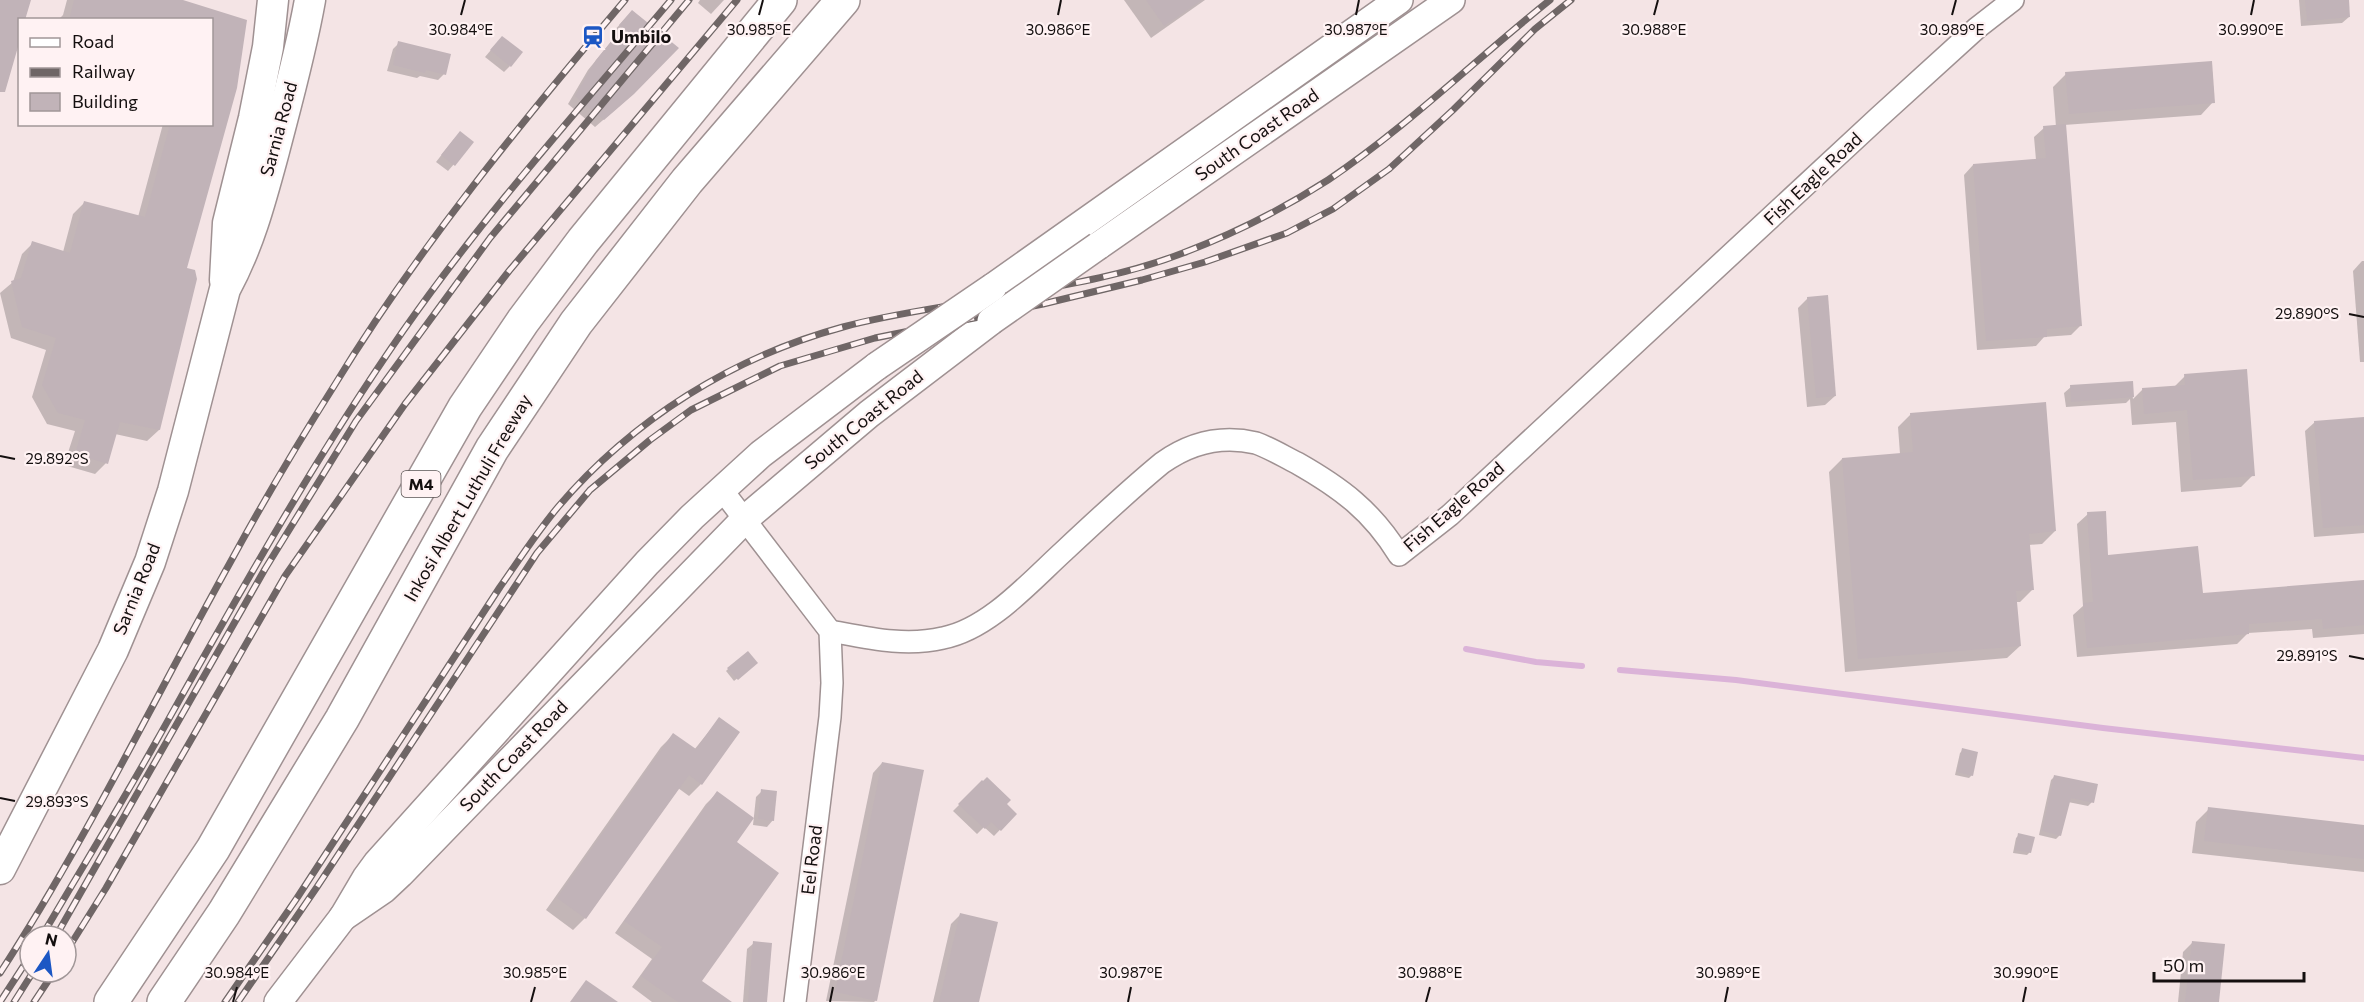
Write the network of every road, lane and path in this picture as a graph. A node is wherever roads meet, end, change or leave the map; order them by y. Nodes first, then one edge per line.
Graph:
1 (273, 0) edge
2 (310, 0) edge
3 (780, 0) edge
4 (843, 0) edge
5 (1399, 0) edge
6 (1451, 0) edge
7 (2013, 0) edge
8 (225, 289) junction
9 (722, 490) junction
10 (745, 519) junction
11 (830, 631) junction
12 (0, 869) edge
13 (343, 917) junction
14 (111, 1002) edge
15 (164, 1002) edge
16 (278, 1002) edge
17 (795, 1002) edge

1 - 8 main road, Sarnia Road
2 - 8 main road, Sarnia Road
3 - 14 highway, M4
4 - 15 highway, Inkosi Albert Luthuli Freeway / M4
5 - 9 street, South Coast Road, bridge
6 - 10 street, South Coast Road, bridge
7 - 11 street, Fish Eagle Road
8 - 12 main road, Sarnia Road
9 - 10 street
9 - 13 street, South Coast Road
10 - 11 street
10 - 13 street, South Coast Road
11 - 17 street, Eel Road
13 - 16 street, South Coast Road

